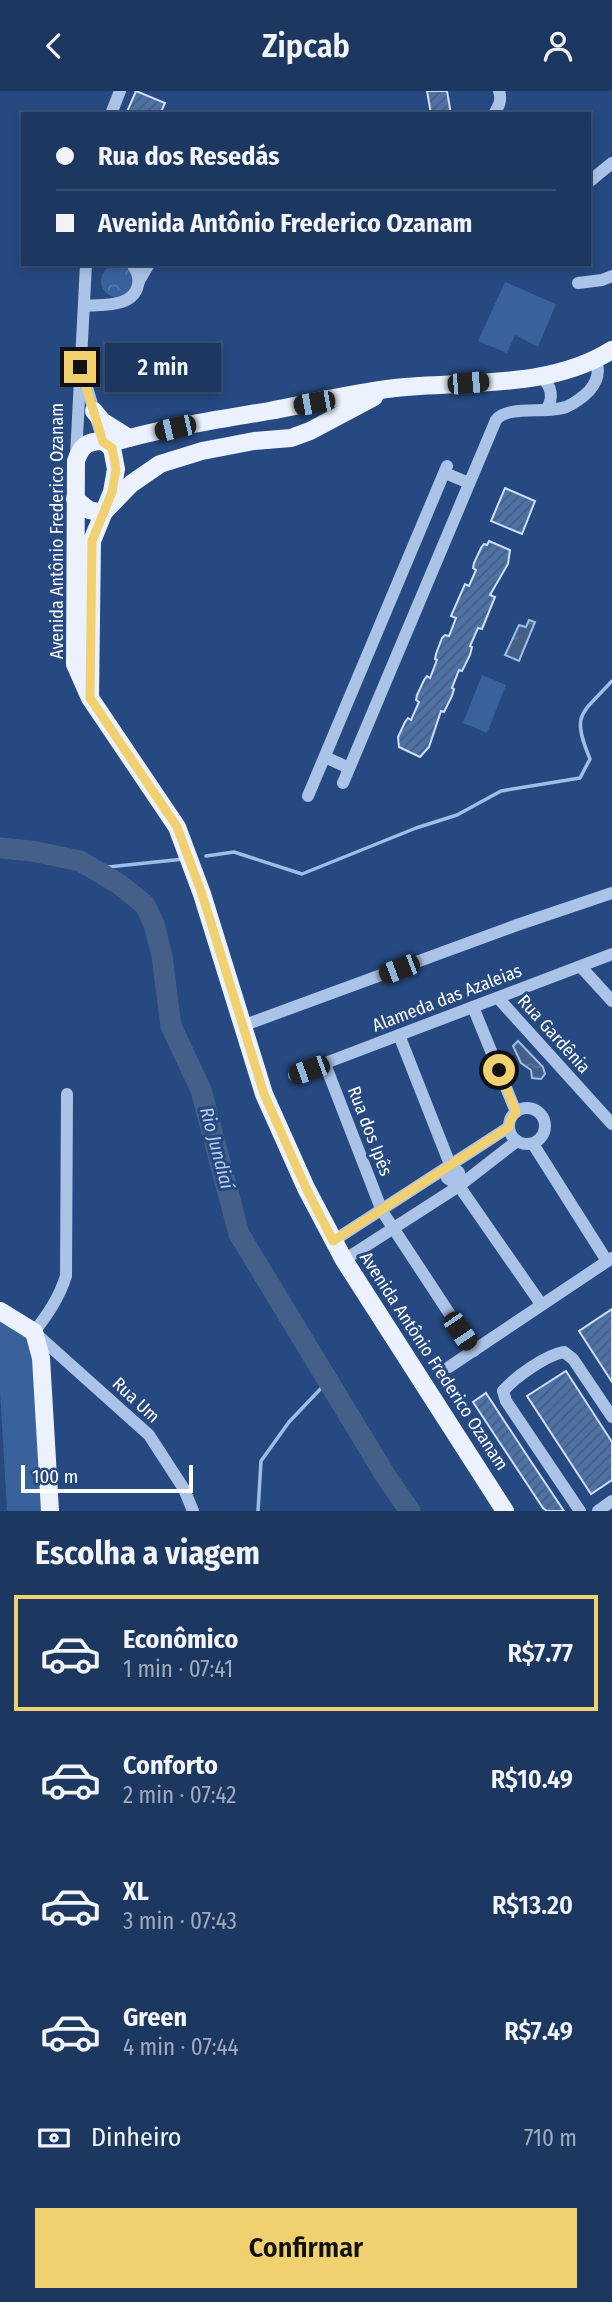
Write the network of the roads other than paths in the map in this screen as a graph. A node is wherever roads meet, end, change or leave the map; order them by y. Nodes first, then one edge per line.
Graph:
1 (120, 91) edge
2 (499, 91) edge
3 (112, 112) edge
4 (495, 112) edge
5 (612, 163) edge
6 (591, 180) edge
7 (86, 266) edge
8 (133, 266) edge
9 (148, 266) edge
10 (612, 276) edge
11 (139, 281) junction
12 (578, 283) dead end
13 (85, 306) junction
14 (612, 350) edge
15 (596, 360) junction
16 (80, 367) junction
17 (541, 377) junction
18 (389, 389) junction
19 (289, 407) junction
20 (546, 410) junction
21 (94, 411) junction
22 (129, 438) junction
23 (291, 438) junction
24 (106, 443) junction
25 (76, 461) junction
26 (469, 483) junction
27 (75, 499) junction
28 (103, 513) junction
29 (83, 586) junction
30 (325, 757) junction
31 (349, 768) junction
32 (343, 783) dead end
33 (308, 796) dead end
34 (612, 893) edge
35 (612, 954) edge
36 (581, 967) junction
37 (498, 998) junction
38 (612, 1002) edge
39 (473, 1007) junction
40 (242, 1026) junction
41 (399, 1035) junction
42 (325, 1064) junction
43 (294, 1075) dead end
44 (68, 1094) dead end
45 (516, 1112) junction
46 (612, 1124) edge
47 (509, 1127) junction
48 (517, 1141) junction
49 (533, 1143) junction
50 (451, 1167) junction
51 (459, 1186) junction
52 (382, 1211) junction
53 (392, 1229) junction
54 (333, 1241) junction
55 (344, 1260) junction
56 (610, 1260) edge
57 (541, 1304) junction
58 (0, 1311) edge
59 (34, 1332) junction
60 (474, 1351) junction
61 (449, 1367) dead end
62 (612, 1417) edge
63 (612, 1501) edge
64 (50, 1511) edge
65 (193, 1511) edge
66 (505, 1511) edge
67 (580, 1511) edge
68 (598, 1511) edge

1 - 3 street
2 - 4 street
5 - 6 street
7 - 13 street, Avenida Antônio Frederico Ozanam
8 - 11 street
9 - 11 street
10 - 12 street
11 - 13 street
13 - 16 street, Avenida Antônio Frederico Ozanam
14 - 15 main road
15 - 17 main road
15 - 20 street
16 - 21 street, Avenida Antônio Frederico Ozanam
16 - 25 street, Avenida Antônio Frederico Ozanam
17 - 18 main road
17 - 20 street
18 - 19 main road
18 - 23 main road
19 - 22 main road
19 - 23 main road
20 - 26 street
21 - 22 main road
21 - 24 street, Avenida Antônio Frederico Ozanam
22 - 24 main road
23 - 28 main road
24 - 25 main road
24 - 28 main road
25 - 27 main road, Avenida Antônio Frederico Ozanam
26 - 30 street
26 - 31 street
27 - 28 main road
27 - 29 main road, Avenida Antônio Frederico Ozanam
28 - 29 main road
29 - 40 main road, Avenida Antônio Frederico Ozanam
30 - 31 street
30 - 33 street
31 - 32 street
34 - 40 street
35 - 36 street, Alameda das Azaleias
36 - 37 street, Alameda das Azaleias
36 - 38 street
37 - 39 street, Alameda das Azaleias
37 - 46 street, Rua Gardênia
39 - 41 street, Alameda das Azaleias
39 - 45 street
40 - 54 main road, Avenida Antônio Frederico Ozanam
41 - 42 street, Alameda das Azaleias
41 - 50 street
42 - 43 street, Alameda das Azaleias
42 - 52 street, Rua dos Ipês
44 - 59 street
45 - 47 street
45 - 49 street
47 - 48 street
47 - 50 street
48 - 49 street
48 - 51 street
49 - 56 street
50 - 51 street
50 - 52 street
51 - 53 street
51 - 57 street
52 - 53 street, Rua dos Ipês
52 - 54 street
53 - 55 street
53 - 60 street, Rua dos Ipês
54 - 55 main road, Avenida Antônio Frederico Ozanam
55 - 66 main road, Avenida Antônio Frederico Ozanam
56 - 57 street
57 - 60 street
58 - 59 main road
59 - 64 main road
59 - 65 street, Rua Um
60 - 61 street
62 - 67 street
63 - 68 street

